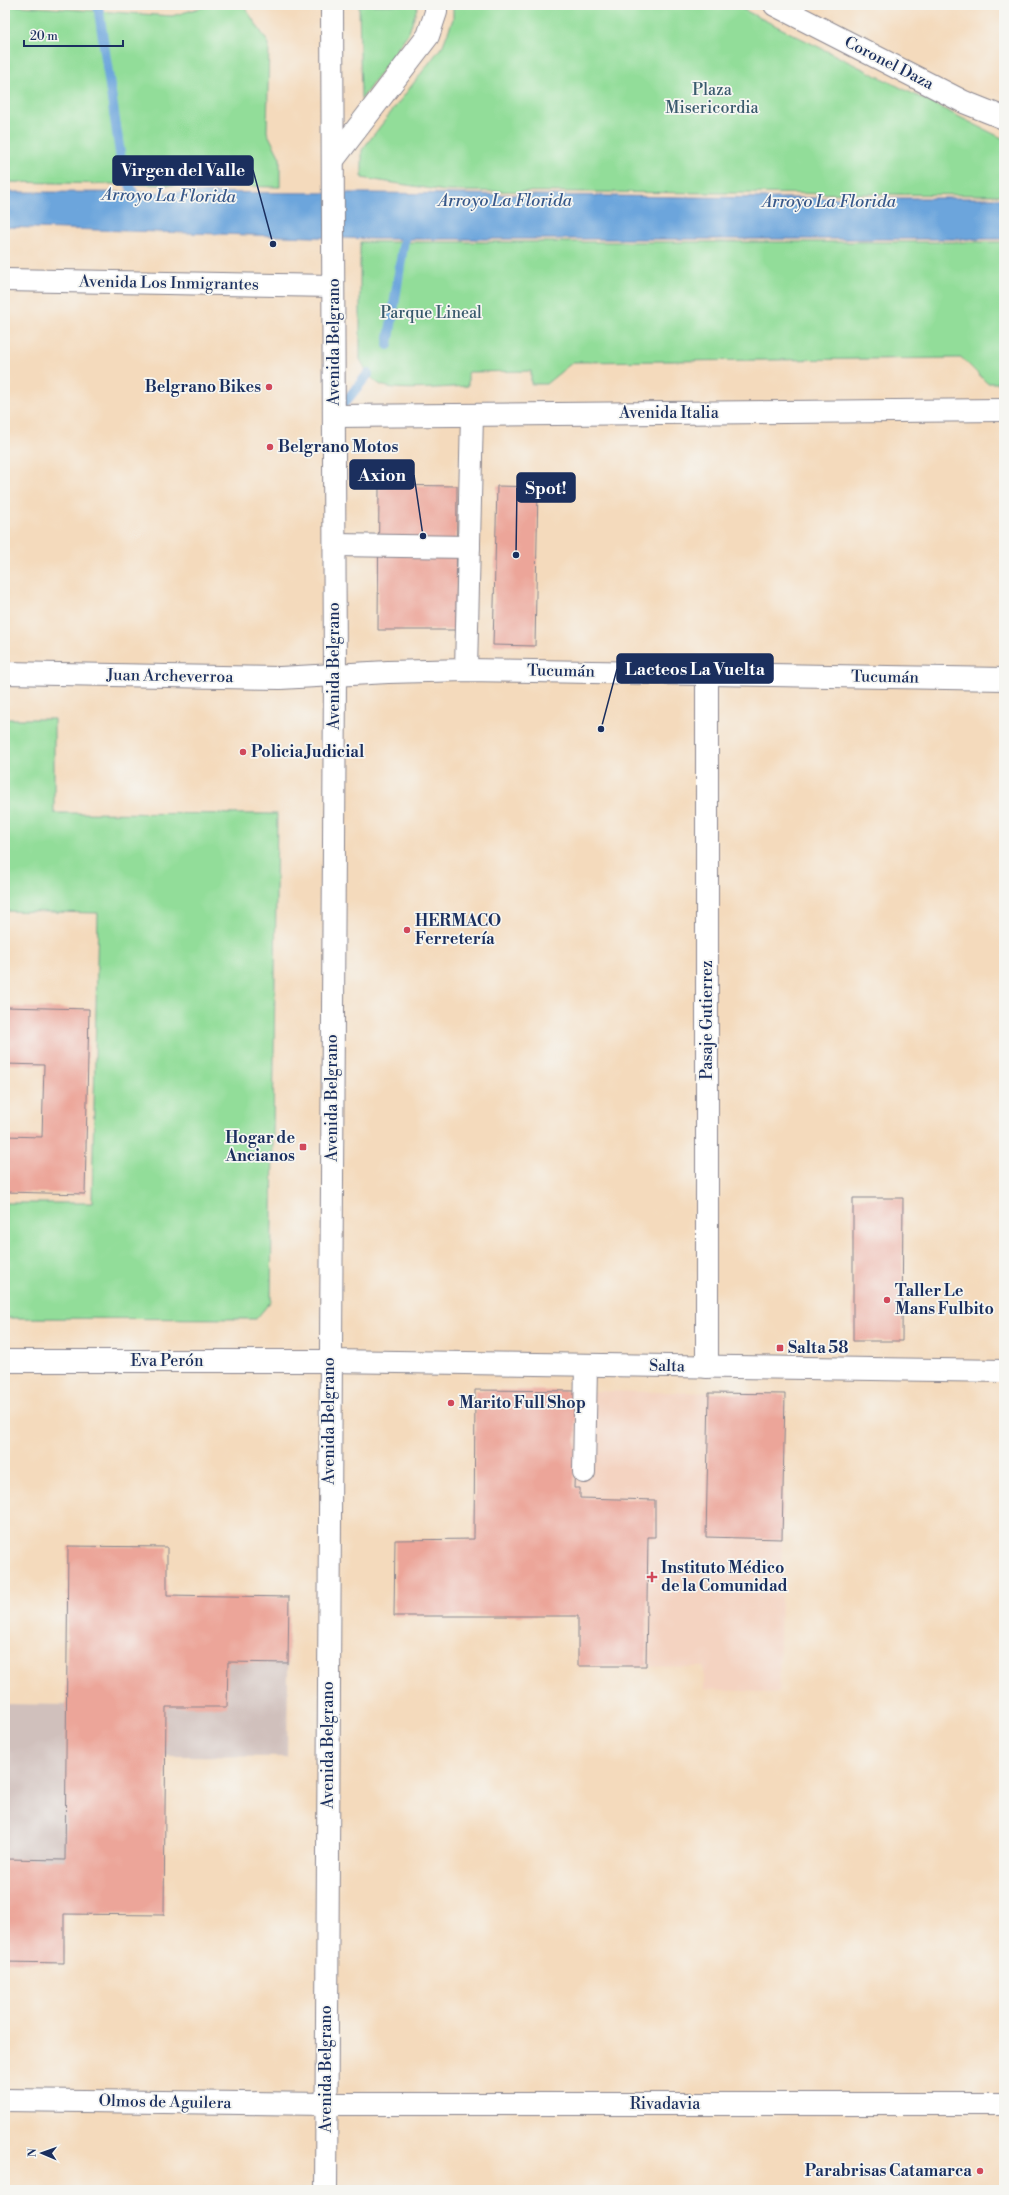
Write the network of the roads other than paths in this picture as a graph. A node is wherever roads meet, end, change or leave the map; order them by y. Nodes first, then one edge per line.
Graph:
1 (332, 5) edge
2 (436, 5) edge
3 (775, 5) edge
4 (1004, 118) edge
5 (333, 160) junction
6 (5, 280) edge
7 (333, 286) junction
8 (1004, 410) edge
9 (472, 414) junction
10 (334, 416) junction
11 (335, 545) junction
12 (469, 547) junction
13 (466, 670) junction
14 (5, 673) edge
15 (707, 673) junction
16 (335, 674) junction
17 (1004, 679) edge
18 (5, 1361) edge
19 (330, 1361) junction
20 (586, 1365) junction
21 (707, 1367) junction
22 (1004, 1371) edge
23 (584, 1472) dead end
24 (5, 2100) edge
25 (326, 2104) junction
26 (1004, 2104) edge
27 (326, 2190) edge

1 - 5 street, Avenida Belgrano
2 - 5 street
3 - 4 street, Coronel Daza
5 - 7 street, Avenida Belgrano
6 - 7 street, Avenida Los Inmigrantes
7 - 10 street, Avenida Belgrano
8 - 9 street, Avenida Italia
9 - 10 street, Avenida Italia
9 - 12 street
10 - 11 street, Avenida Belgrano
11 - 12 street
11 - 16 street, Avenida Belgrano
12 - 13 street
13 - 15 street, Tucumán
13 - 16 street, Tucumán
14 - 16 street, Juan Archeverroa
15 - 17 street, Tucumán
15 - 21 street, Pasaje Gutierrez
16 - 19 street, Avenida Belgrano
18 - 19 street, Eva Perón
19 - 20 street, Salta
19 - 25 street, Avenida Belgrano
20 - 21 street, Salta
20 - 23 street
21 - 22 street, Salta
24 - 25 street, Olmos de Aguilera
25 - 26 street, Rivadavia
25 - 27 street, Avenida Belgrano

